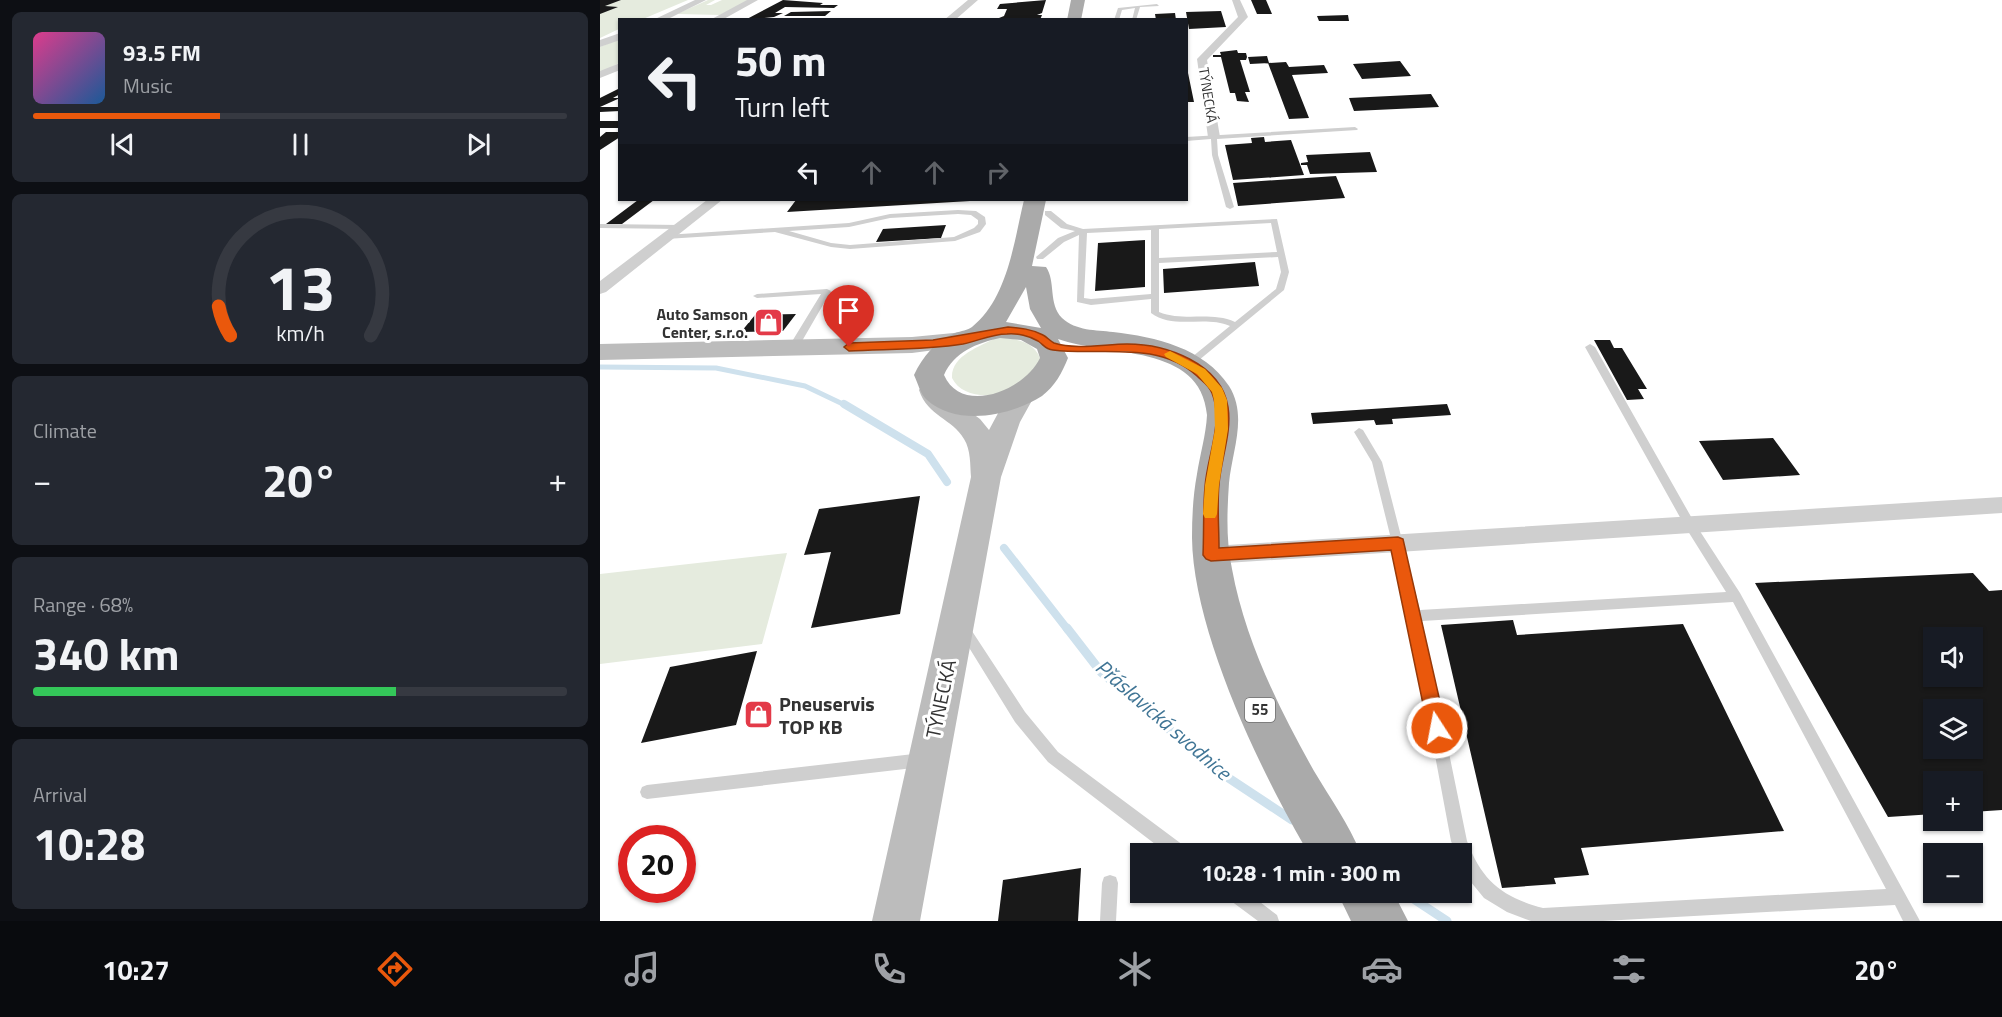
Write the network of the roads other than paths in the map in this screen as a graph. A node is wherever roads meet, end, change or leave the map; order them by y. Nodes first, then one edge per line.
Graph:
1 (702, 0) edge
2 (754, 0) edge
3 (974, 0) edge
4 (1078, 0) edge
5 (1236, 0) edge
6 (1157, 5) dead end
7 (1138, 6) junction
8 (662, 18) edge
9 (718, 18) edge
10 (951, 18) edge
11 (1074, 18) edge
12 (1117, 18) edge
13 (1135, 18) edge
14 (618, 37) edge
15 (600, 44) edge
16 (618, 67) edge
17 (600, 75) edge
18 (1354, 129) dead end
19 (1188, 132) edge
20 (1214, 133) junction
21 (1188, 140) edge
22 (714, 201) edge
23 (1045, 204) edge
24 (1230, 207) dead end
25 (600, 226) edge
26 (680, 227) junction
27 (1155, 227) junction
28 (776, 230) junction
29 (1083, 231) junction
30 (666, 237) junction
31 (1281, 254) junction
32 (1155, 261) junction
33 (1038, 265) junction
34 (1138, 287) dead end
35 (600, 289) edge
36 (1122, 289) dead end
37 (1107, 290) dead end
38 (757, 296) dead end
39 (1154, 296) junction
40 (1138, 298) junction
41 (1122, 299) junction
42 (1107, 300) junction
43 (1235, 325) junction
44 (973, 337) junction
45 (1039, 339) junction
46 (1590, 347) dead end
47 (793, 348) junction
48 (825, 348) junction
49 (1152, 350) junction
50 (600, 352) edge
51 (1190, 363) junction
52 (1045, 377) junction
53 (931, 382) junction
54 (1021, 395) junction
55 (1359, 432) dead end
56 (986, 477) junction
57 (2002, 505) edge
58 (1690, 525) junction
59 (1398, 543) junction
60 (1211, 555) junction
61 (1737, 597) junction
62 (958, 616) junction
63 (1415, 616) junction
64 (928, 759) junction
65 (647, 792) dead end
66 (1166, 843) edge
67 (1330, 843) edge
68 (1110, 883) dead end
69 (1898, 897) junction
70 (1247, 903) edge
71 (1370, 903) edge
72 (896, 921) edge
73 (1108, 921) edge
74 (1271, 921) edge
75 (1382, 921) edge
76 (1912, 921) edge

1 - 8 street
2 - 9 street
3 - 10 street
4 - 11 main road
5 - 20 street, TÝNECKÁ
6 - 7 lane
7 - 12 lane
7 - 13 lane
14 - 15 street
16 - 17 street
18 - 20 lane
19 - 20 lane
20 - 21 lane
20 - 24 lane
22 - 26 street
23 - 29 lane
23 - 33 main road, 55
23 - 44 main road, 55
25 - 26 lane
26 - 30 street
27 - 29 lane
27 - 31 lane
27 - 32 lane
28 - 28 lane
28 - 30 lane
29 - 33 lane
29 - 42 lane
30 - 35 street
31 - 32 lane
31 - 43 lane
32 - 39 lane
33 - 45 main road, 55
33 - 49 main road, 55
34 - 40 lane
36 - 41 lane
37 - 42 lane
38 - 47 lane
39 - 40 lane
39 - 43 lane
40 - 41 lane
41 - 42 lane
43 - 51 lane
44 - 45 main road, 55
44 - 48 street
44 - 53 main road, 55
45 - 49 main road, 55
45 - 52 main road, 55
46 - 58 lane
47 - 48 street
47 - 50 street
48 - 53 street
49 - 51 main road, 55
49 - 52 main road, 55
51 - 60 main road, 55
52 - 54 main road, TÝNECKÁ / 55
53 - 54 main road, TÝNECKÁ / 55
53 - 56 street, TÝNECKÁ
54 - 56 street, TÝNECKÁ
55 - 59 lane
56 - 62 street, TÝNECKÁ
57 - 58 street
58 - 59 street
58 - 61 lane
59 - 60 street
59 - 63 lane
60 - 67 main road, 55
61 - 63 lane
61 - 69 lane
62 - 64 street, TÝNECKÁ
62 - 66 lane
63 - 69 lane
64 - 65 lane
64 - 72 street, TÝNECKÁ
68 - 73 lane
69 - 76 lane
70 - 74 lane
71 - 75 main road

